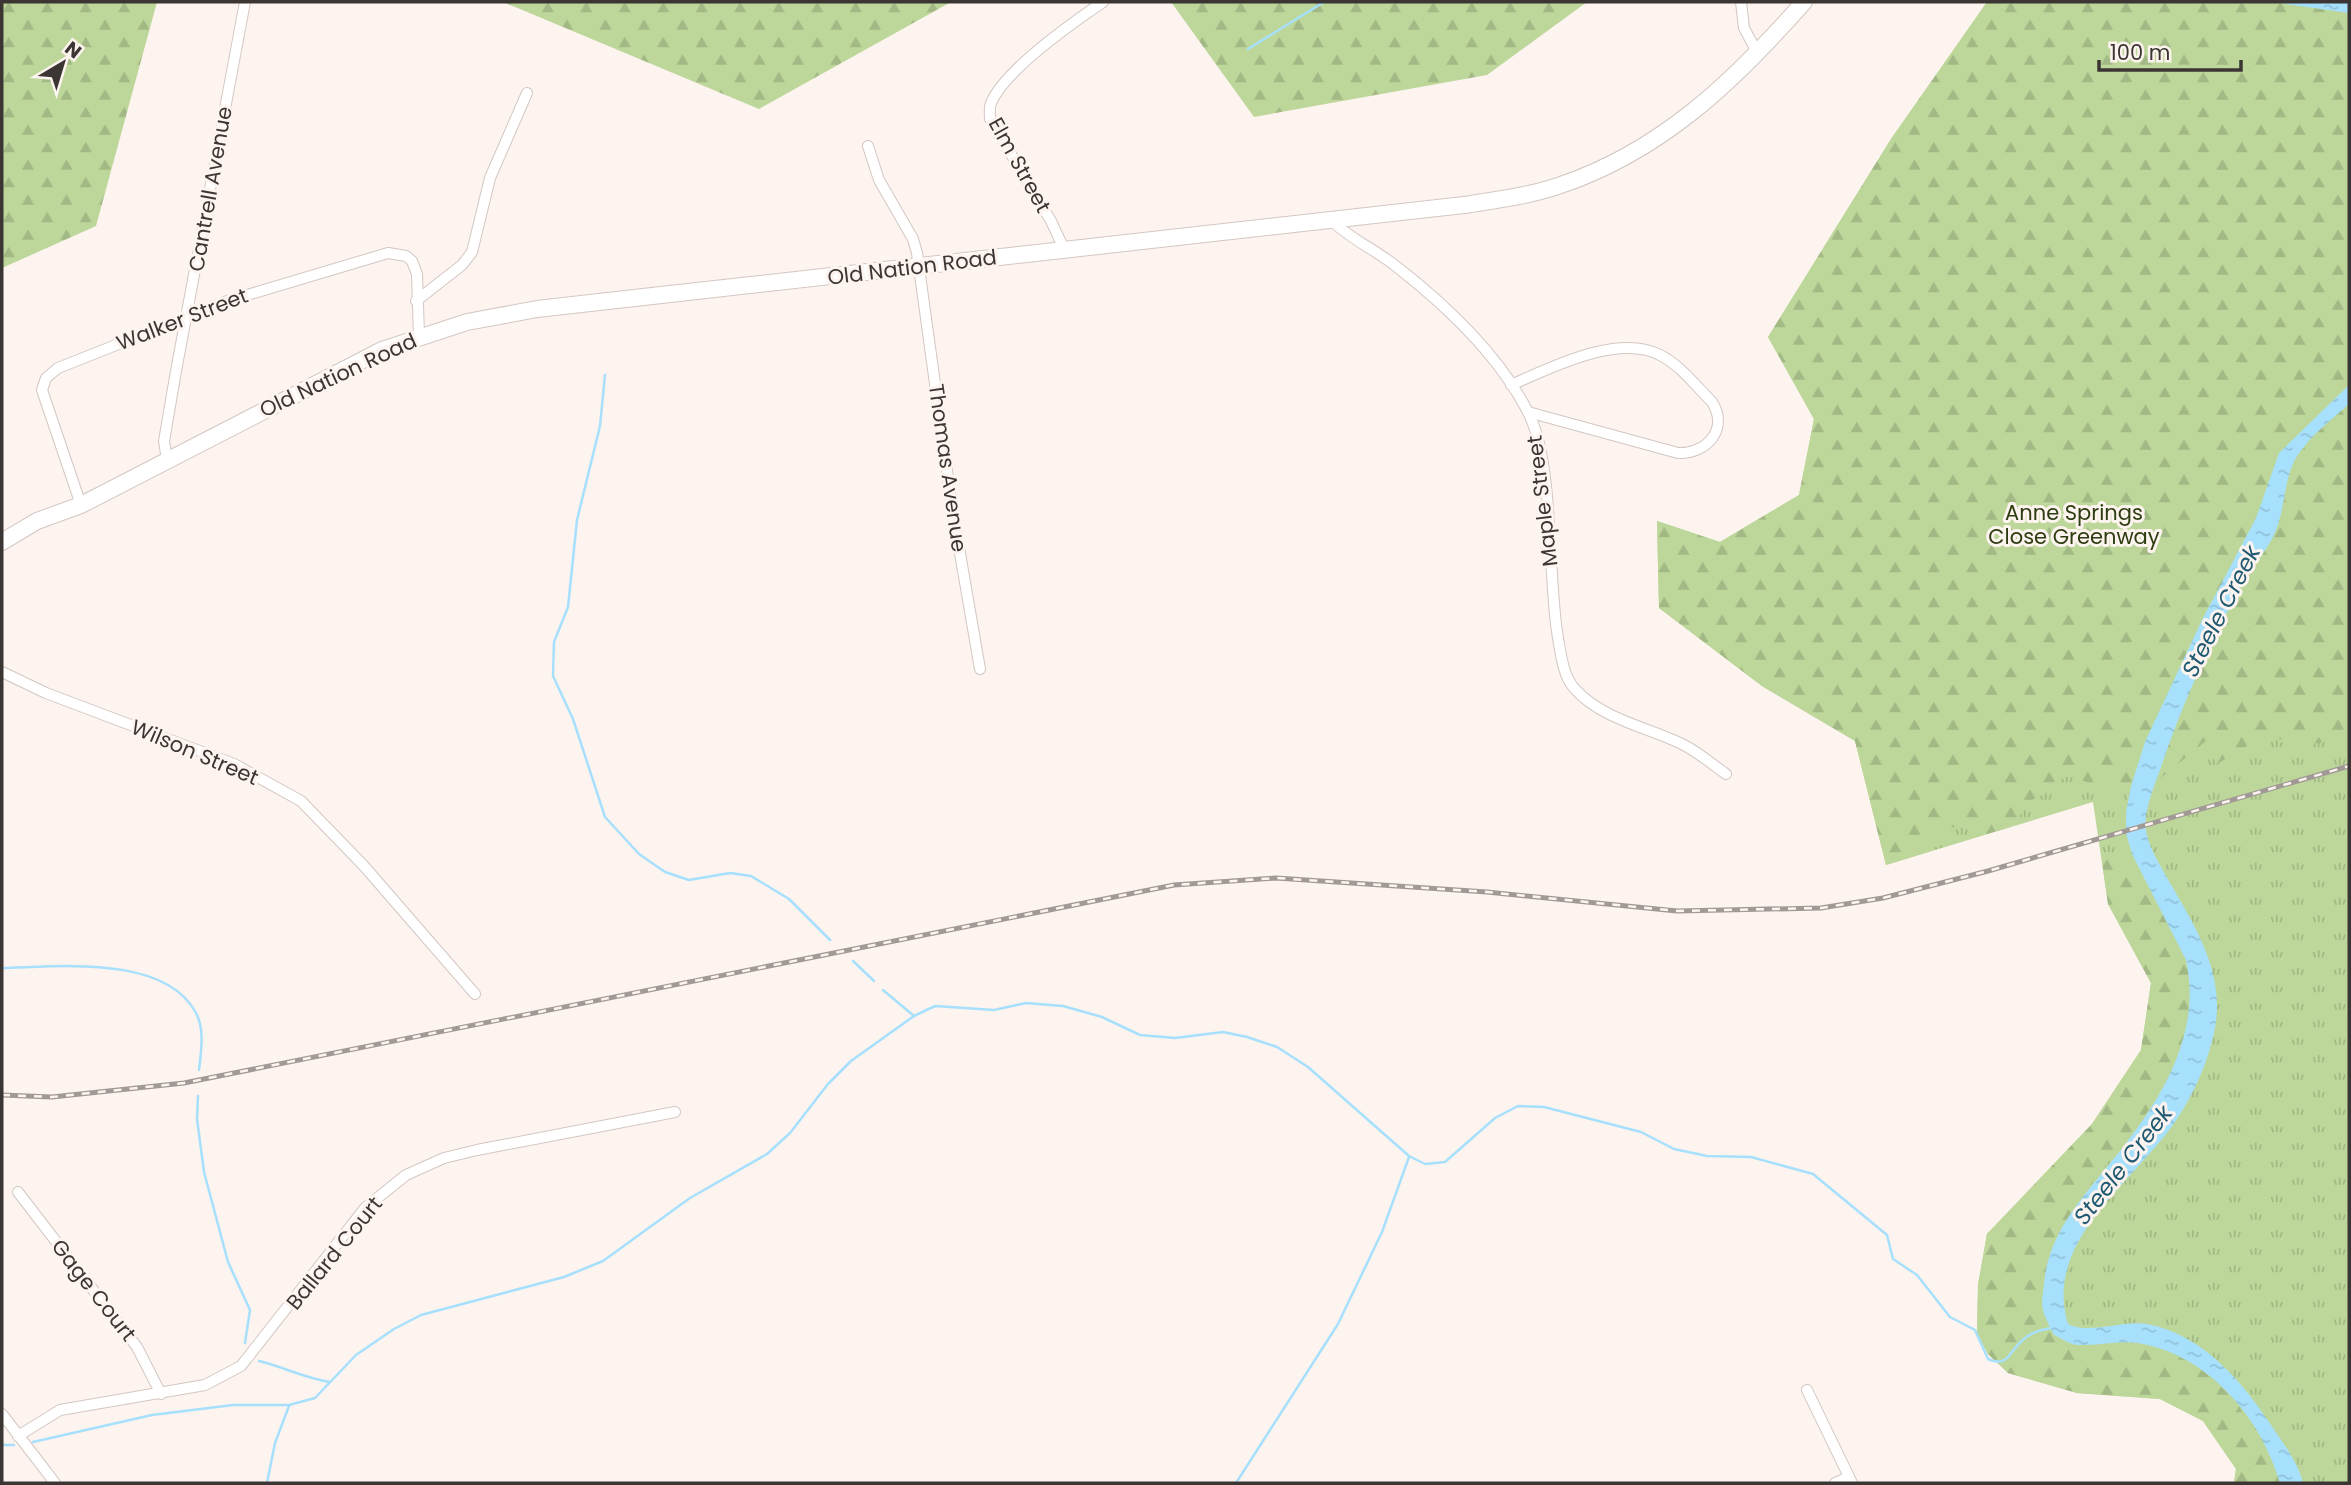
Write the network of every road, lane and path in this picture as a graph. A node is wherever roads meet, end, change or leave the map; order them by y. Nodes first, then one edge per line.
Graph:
1 (245, 2) edge
2 (1102, 2) edge
3 (1741, 2) edge
4 (1804, 2) edge
5 (1758, 54) junction
6 (527, 93) dead end
7 (868, 146) dead end
8 (1332, 221) junction
9 (1064, 249) junction
10 (919, 267) junction
11 (416, 301) junction
12 (187, 316) junction
13 (419, 336) junction
14 (1511, 385) junction
15 (1528, 412) junction
16 (167, 460) junction
17 (81, 505) junction
18 (2, 542) edge
19 (980, 669) dead end
20 (2, 672) edge
21 (1726, 774) dead end
22 (475, 995) dead end
23 (675, 1112) dead end
24 (18, 1192) dead end
25 (1807, 1390) dead end
26 (161, 1394) junction
27 (2, 1415) edge
28 (18, 1436) junction
29 (1850, 1480) edge
30 (55, 1483) edge
31 (1835, 1483) edge

1 - 12 street, Cantrell Avenue
2 - 9 street, Elm Street
3 - 5 street
4 - 5 main road, Old Nation Road
5 - 8 main road, Old Nation Road
6 - 11 street
7 - 10 street, Thomas Avenue
8 - 9 main road, Old Nation Road
8 - 14 street, Maple Street
9 - 10 main road, Old Nation Road
10 - 13 main road, Old Nation Road
10 - 19 street, Thomas Avenue
11 - 12 street, Walker Street
11 - 13 street, Walker Street
12 - 16 street, Cantrell Avenue
12 - 17 street, Walker Street
13 - 16 main road, Old Nation Road
14 - 15 street, Maple Street
14 - 15 street
15 - 21 street, Maple Street
16 - 17 main road, Old Nation Road
17 - 18 main road, Old Nation Road
20 - 22 street, Wilson Street
23 - 26 street, Ballard Court
24 - 26 street, Gage Court
25 - 29 street
26 - 28 street, Ballard Court
27 - 28 street
28 - 30 street
29 - 31 street

